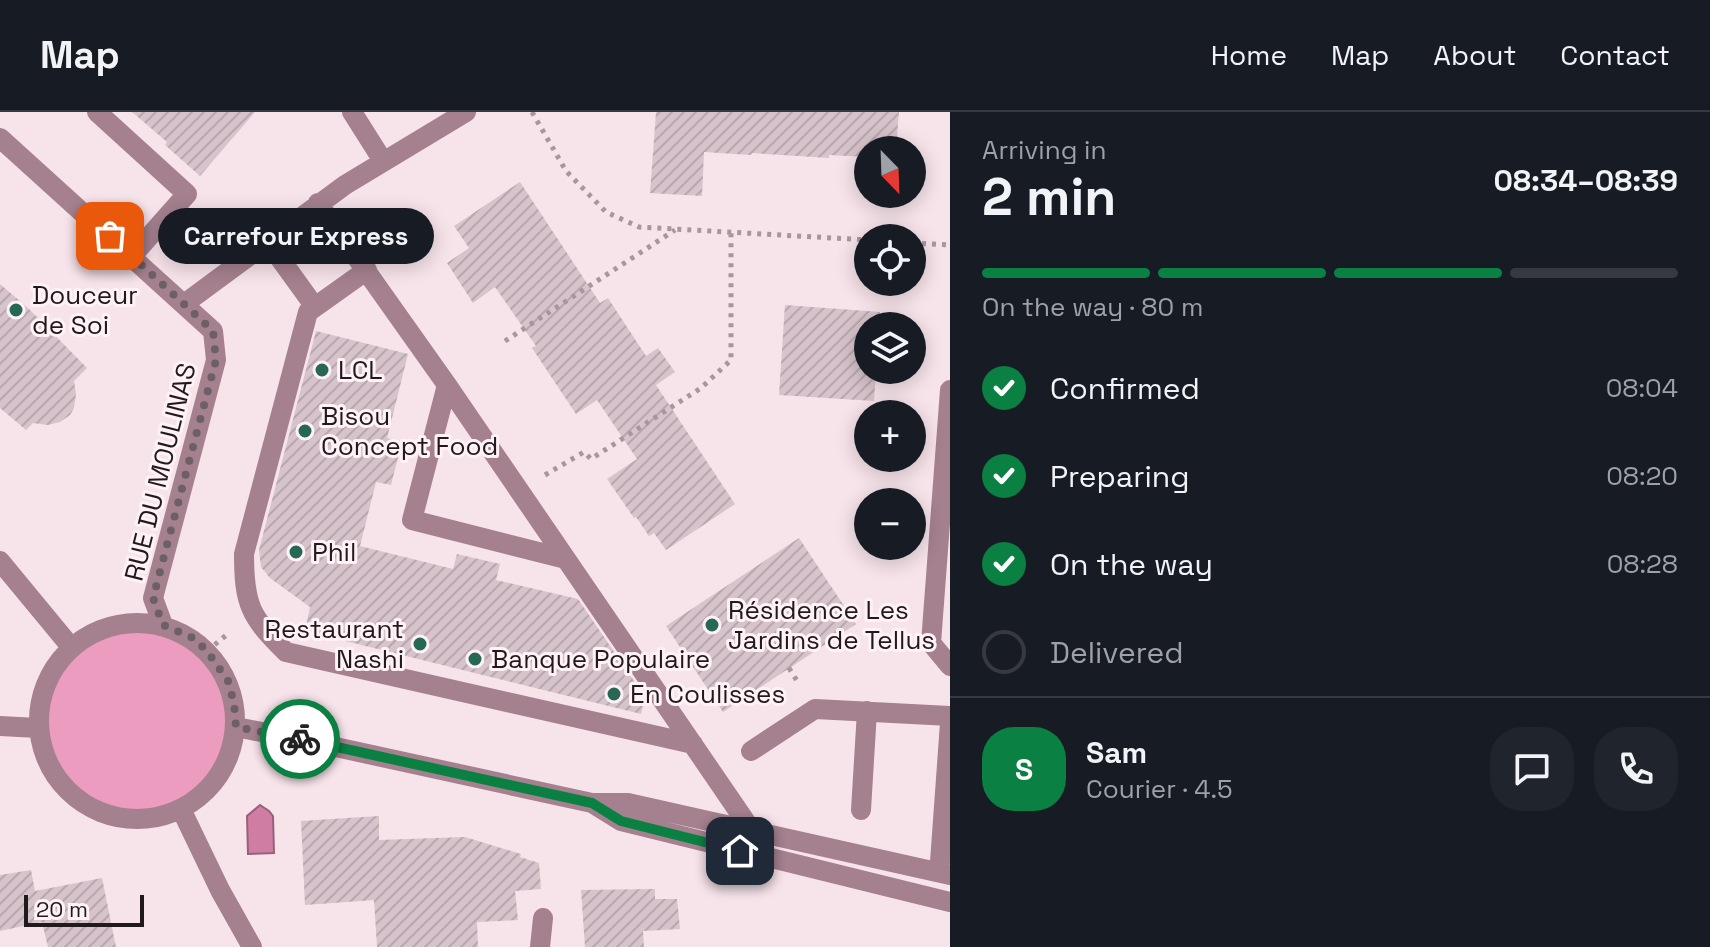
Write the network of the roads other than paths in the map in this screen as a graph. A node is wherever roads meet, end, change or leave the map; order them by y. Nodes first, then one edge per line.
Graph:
1 (97, 112) edge
2 (352, 112) edge
3 (466, 112) edge
4 (0, 138) edge
5 (383, 161) junction
6 (318, 203) junction
7 (268, 242) junction
8 (132, 256) junction
9 (367, 270) junction
10 (184, 304) junction
11 (315, 307) junction
12 (447, 385) junction
13 (950, 390) edge
14 (566, 559) junction
15 (0, 561) edge
16 (163, 625) junction
17 (71, 647) junction
18 (950, 666) edge
19 (867, 711) junction
20 (950, 716) edge
21 (950, 723) edge
22 (0, 726) edge
23 (236, 727) junction
24 (38, 728) junction
25 (693, 744) junction
26 (751, 751) dead end
27 (592, 803) junction
28 (181, 809) junction
29 (861, 810) dead end
30 (752, 831) junction
31 (943, 873) edge
32 (950, 902) edge
33 (543, 918) dead end
34 (250, 947) edge
35 (540, 947) edge

1 - 8 street
2 - 5 street
3 - 5 street
4 - 8 street, RUE DU MOULINAS
5 - 6 street
6 - 7 street
6 - 9 street
7 - 10 street
7 - 11 street
8 - 10 street, RUE DU MOULINAS
9 - 11 street
9 - 12 street
10 - 16 street, RUE DU MOULINAS
11 - 25 street
12 - 14 street
12 - 14 street
13 - 18 street
14 - 25 street
15 - 17 street
16 - 17 street
16 - 23 street
17 - 24 street
19 - 20 street
19 - 26 street
19 - 29 street
21 - 31 street
22 - 24 street
23 - 27 street
23 - 28 street
24 - 28 street
25 - 30 street
27 - 30 street
27 - 32 street
28 - 34 street
30 - 31 street
33 - 35 street

